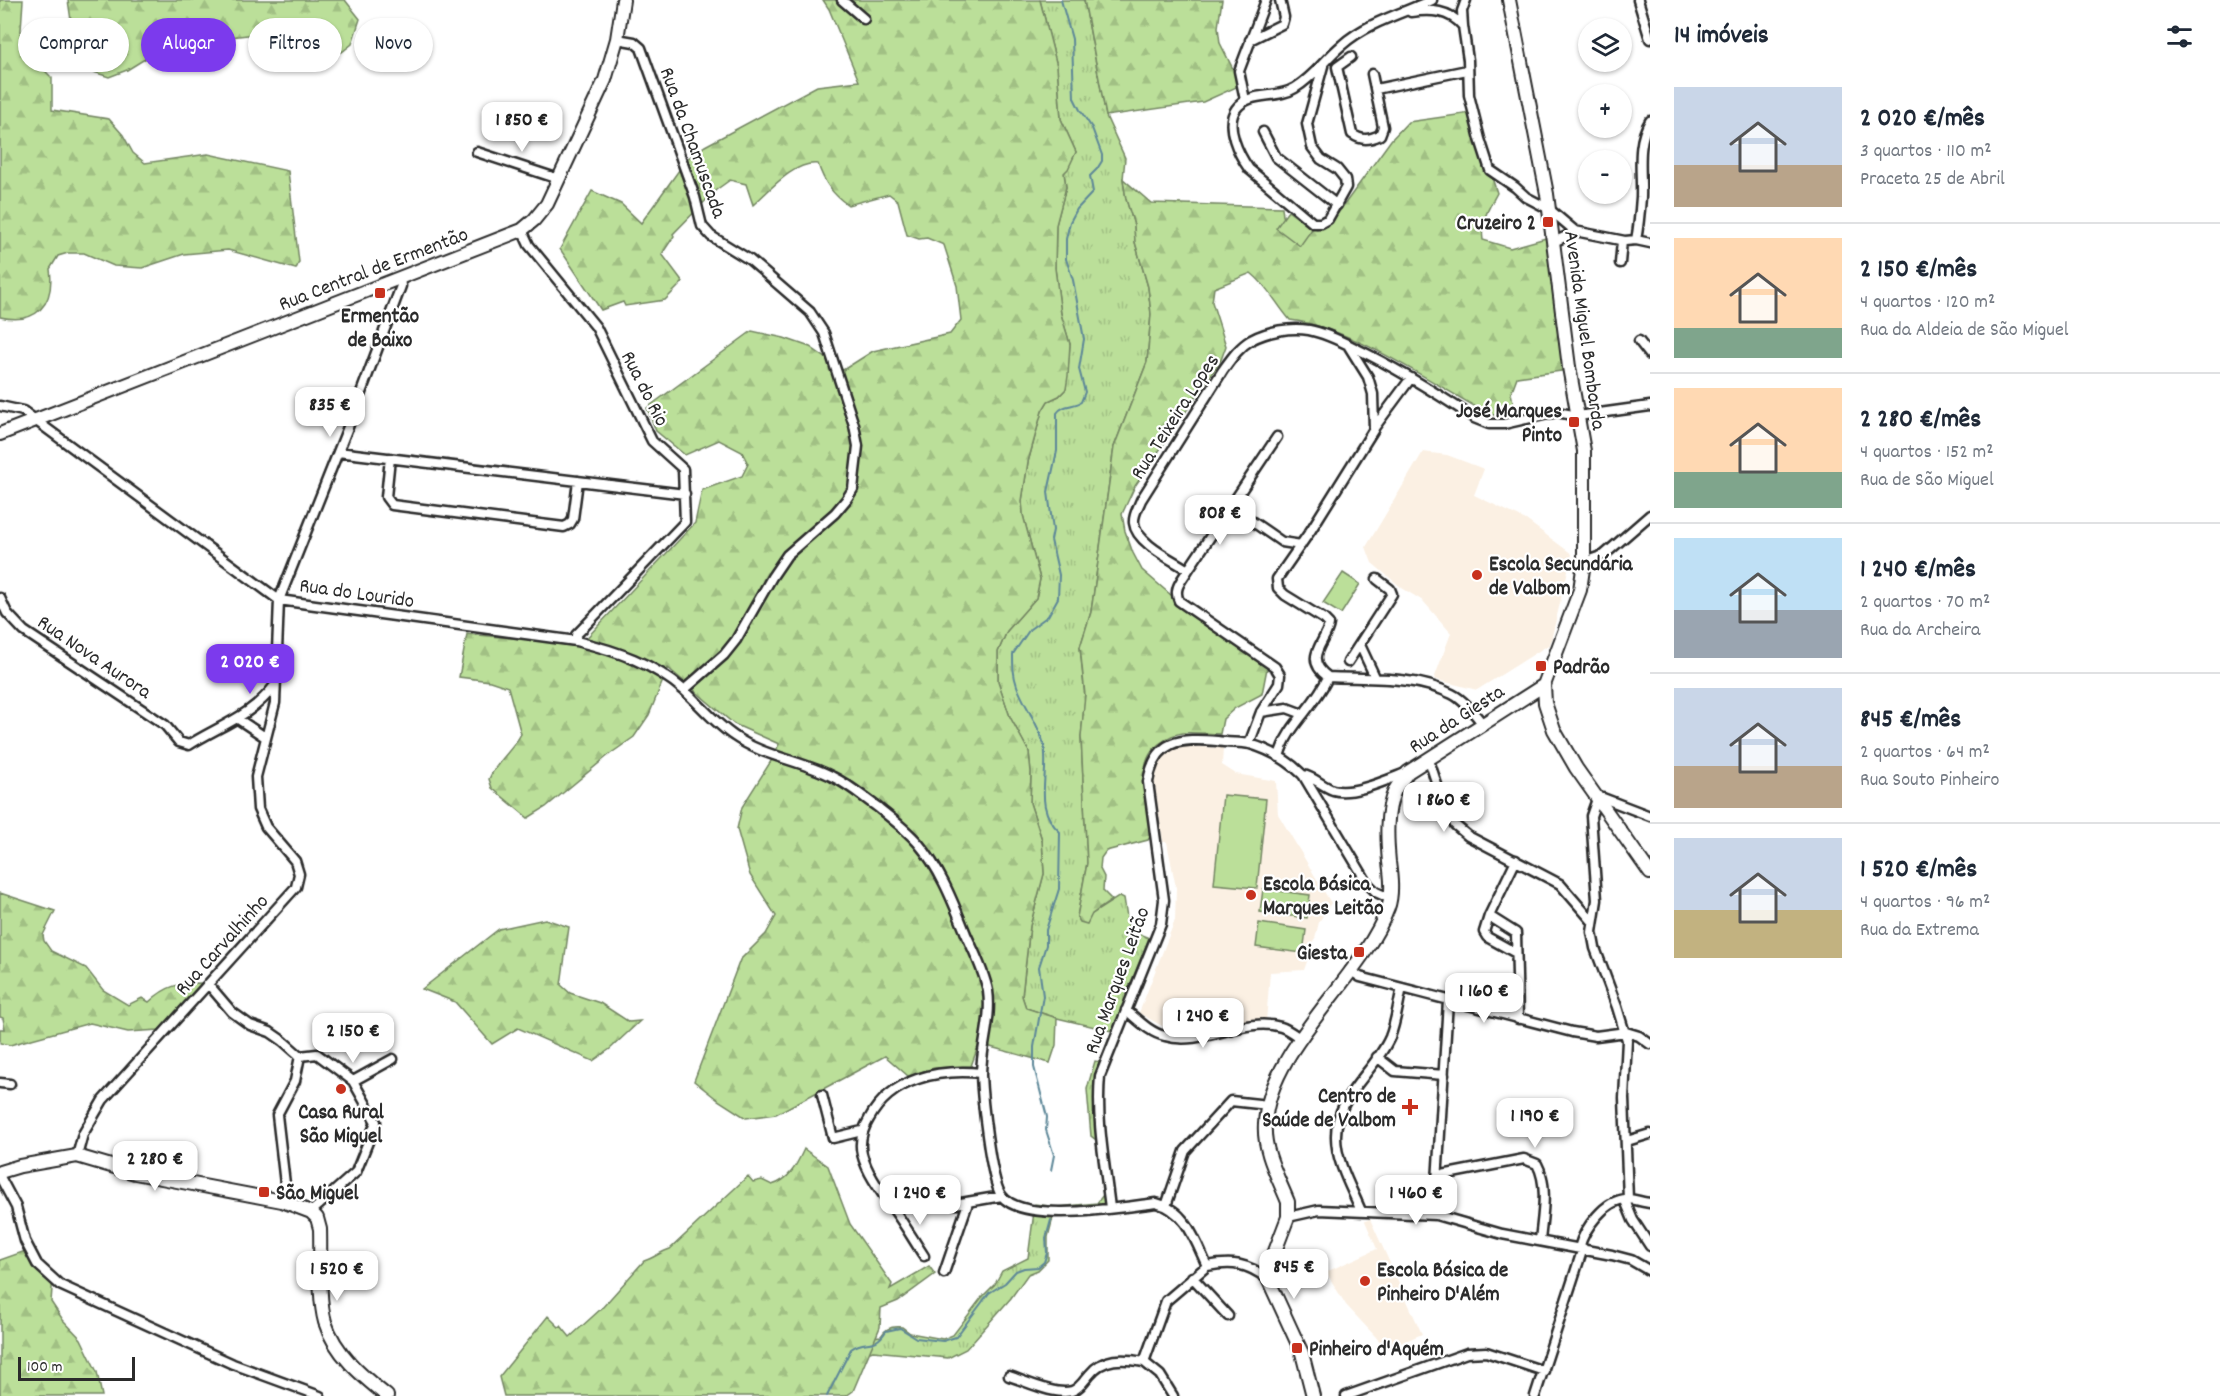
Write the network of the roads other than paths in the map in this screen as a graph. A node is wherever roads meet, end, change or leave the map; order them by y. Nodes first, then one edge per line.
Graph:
1 (623, 0) edge
2 (842, 0) edge
3 (1266, 0) edge
4 (1280, 0) edge
5 (1432, 0) edge
6 (1466, 0) edge
7 (1509, 0) edge
8 (1638, 0) edge
9 (1399, 14) junction
10 (864, 19) dead end
11 (1463, 26) junction
12 (618, 39) junction
13 (1650, 39) edge
14 (1250, 40) junction
15 (1351, 57) dead end
16 (1323, 66) junction
17 (1467, 70) junction
18 (1372, 74) dead end
19 (1376, 89) junction
20 (1245, 100) junction
21 (1650, 121) edge
22 (1263, 132) dead end
23 (477, 152) dead end
24 (559, 179) junction
25 (1337, 204) junction
26 (1549, 209) junction
27 (522, 230) junction
28 (1575, 231) junction
29 (1636, 240) junction
30 (1622, 241) junction
31 (1553, 242) junction
32 (1650, 243) edge
33 (1620, 263) dead end
34 (400, 278) junction
35 (1639, 341) dead end
36 (1348, 345) junction
37 (1650, 355) edge
38 (1411, 378) junction
39 (0, 406) edge
40 (1650, 406) edge
41 (1578, 416) junction
42 (34, 420) junction
43 (1374, 429) junction
44 (0, 434) edge
45 (1277, 437) dead end
46 (338, 452) junction
47 (390, 458) junction
48 (578, 481) junction
49 (685, 494) junction
50 (1231, 507) junction
51 (1650, 515) edge
52 (1301, 545) junction
53 (1584, 562) junction
54 (1188, 570) junction
55 (1377, 579) dead end
56 (0, 598) edge
57 (279, 600) junction
58 (576, 641) junction
59 (1360, 645) junction
60 (1348, 662) dead end
61 (1328, 677) junction
62 (1375, 677) junction
63 (275, 685) junction
64 (1544, 685) junction
65 (684, 690) junction
66 (1261, 712) junction
67 (1303, 714) junction
68 (238, 718) junction
69 (1482, 723) junction
70 (266, 737) junction
71 (1249, 744) junction
72 (1279, 757) junction
73 (1429, 760) junction
74 (1408, 772) junction
75 (1303, 775) junction
76 (1597, 799) junction
77 (1650, 816) edge
78 (1516, 860) junction
79 (1650, 873) edge
80 (1389, 898) junction
81 (1489, 916) junction
82 (1593, 922) junction
83 (1516, 953) junction
84 (1350, 970) junction
85 (209, 985) junction
86 (1402, 988) junction
87 (1448, 1001) junction
88 (1126, 1010) junction
89 (1518, 1019) junction
90 (1626, 1032) junction
91 (1301, 1039) junction
92 (1650, 1044) edge
93 (300, 1056) junction
94 (1377, 1058) junction
95 (393, 1059) dead end
96 (981, 1073) junction
97 (1444, 1075) junction
98 (353, 1082) junction
99 (0, 1083) edge
100 (10, 1084) dead end
101 (822, 1095) dead end
102 (1268, 1105) junction
103 (862, 1131) junction
104 (1650, 1134) edge
105 (1627, 1141) junction
106 (76, 1156) junction
107 (0, 1172) edge
108 (1437, 1176) junction
109 (0, 1177) edge
110 (1002, 1196) junction
111 (1628, 1199) junction
112 (282, 1201) junction
113 (968, 1203) junction
114 (1650, 1203) edge
115 (1166, 1206) junction
116 (1110, 1208) junction
117 (894, 1210) junction
118 (1361, 1211) junction
119 (311, 1212) junction
120 (1435, 1215) junction
121 (1288, 1217) junction
122 (1540, 1241) junction
123 (1650, 1246) edge
124 (1581, 1248) junction
125 (924, 1256) dead end
126 (1207, 1266) junction
127 (1650, 1271) edge
128 (944, 1273) dead end
129 (1192, 1277) junction
130 (1268, 1279) junction
131 (1228, 1316) dead end
132 (1144, 1362) junction
133 (1544, 1371) junction
134 (1009, 1376) dead end
135 (1310, 1383) junction
136 (320, 1396) edge
137 (387, 1396) edge
138 (1173, 1396) edge
139 (1305, 1396) edge
140 (1313, 1396) edge
141 (1346, 1396) edge
142 (1536, 1396) edge

1 - 12 street, Rua Central de Ermentão
2 - 10 street
3 - 14 street
4 - 14 street
5 - 9 street
6 - 11 street
7 - 26 street, Avenida Miguel Bombarda
8 - 13 street
9 - 11 street
9 - 16 street
11 - 17 street
12 - 24 street, Rua Central de Ermentão
12 - 65 street, Rua da Chamuscada
14 - 20 street
15 - 19 street
16 - 20 street
16 - 25 street
17 - 19 street
17 - 26 street
18 - 19 street
20 - 25 street
21 - 29 street
22 - 25 street
23 - 24 street
24 - 27 street, Rua Central de Ermentão
26 - 28 street
26 - 31 street, Avenida Miguel Bombarda
27 - 34 street, Rua Central de Ermentão
27 - 49 street, Rua do Rio
28 - 30 street
28 - 31 street
29 - 30 street
29 - 32 street
30 - 33 street
31 - 41 street, Avenida Miguel Bombarda
34 - 42 street, Rua Central de Ermentão
34 - 46 street, Rua Carvalhinho
35 - 37 street
36 - 38 street, Rua Teixeira Lopes
36 - 43 street
36 - 54 street, Rua Teixeira Lopes
38 - 41 street, Rua Teixeira Lopes
38 - 43 street
39 - 42 street, Rua do Lourido
40 - 41 street, Rua Teixeira Lopes
41 - 53 street, Avenida Miguel Bombarda
42 - 44 street, Rua Central de Ermentão
42 - 57 street, Rua do Lourido
43 - 52 street
45 - 50 street
46 - 47 street
46 - 57 street, Rua Carvalhinho
47 - 48 street
47 - 48 street
48 - 49 street
49 - 58 street, Rua do Rio
50 - 52 street
50 - 54 street
51 - 53 street
52 - 61 street
53 - 64 street, Avenida Miguel Bombarda
54 - 66 street
55 - 59 street
56 - 68 street, Rua Nova Aurora
57 - 58 street, Rua do Lourido
57 - 63 street, Rua Carvalhinho
58 - 65 street, Rua do Lourido
59 - 60 street
59 - 62 street
61 - 62 street
61 - 67 street
62 - 69 street
63 - 68 street, Rua Nova Aurora
63 - 70 street, Rua Carvalhinho
64 - 69 street, Rua da Giesta
64 - 76 street
65 - 96 street, Rua do Lourido
66 - 67 street
66 - 71 street
67 - 72 street
68 - 70 street
69 - 73 street, Rua da Giesta
70 - 85 street, Rua Carvalhinho
71 - 72 street, Rua Marques Leitão
71 - 88 street, Rua Marques Leitão
72 - 75 street, Rua Marques Leitão
73 - 74 street, Rua da Giesta
73 - 78 street
74 - 75 street
74 - 80 street, Rua da Giesta
75 - 80 street, Rua Marques Leitão
76 - 77 street
76 - 79 street
76 - 82 street
78 - 81 street
78 - 82 street
80 - 84 street, Rua da Giesta
81 - 83 street
81 - 83 street
82 - 90 street
83 - 89 street
84 - 86 street
84 - 91 street, Rua da Giesta
85 - 93 street
85 - 106 street, Rua Carvalhinho
86 - 87 street
86 - 94 street
87 - 89 street
87 - 97 street
88 - 91 street
88 - 116 street, Rua Marques Leitão
89 - 90 street
90 - 92 street
90 - 105 street
91 - 102 street, Rua da Giesta
93 - 98 street
93 - 112 street
94 - 97 street
94 - 118 street
95 - 98 street
96 - 103 street
96 - 110 street, Rua do Lourido
97 - 108 street
98 - 119 street
99 - 100 street
101 - 103 street
102 - 115 street
102 - 121 street, Rua da Giesta
103 - 117 street
104 - 105 street
105 - 111 street
106 - 107 street
106 - 112 street
108 - 120 street
108 - 122 street
109 - 136 street
110 - 113 street
110 - 116 street
111 - 114 street
111 - 123 street
111 - 124 street
112 - 119 street
113 - 117 street
113 - 128 street
115 - 116 street
115 - 126 street
117 - 125 street
118 - 120 street
118 - 121 street
119 - 137 street
120 - 122 street
121 - 130 street
122 - 124 street
124 - 127 street
124 - 133 street
126 - 129 street
126 - 130 street
129 - 131 street
129 - 132 street
130 - 135 street
132 - 134 street
132 - 138 street
133 - 141 street
133 - 142 street
135 - 139 street
135 - 140 street

